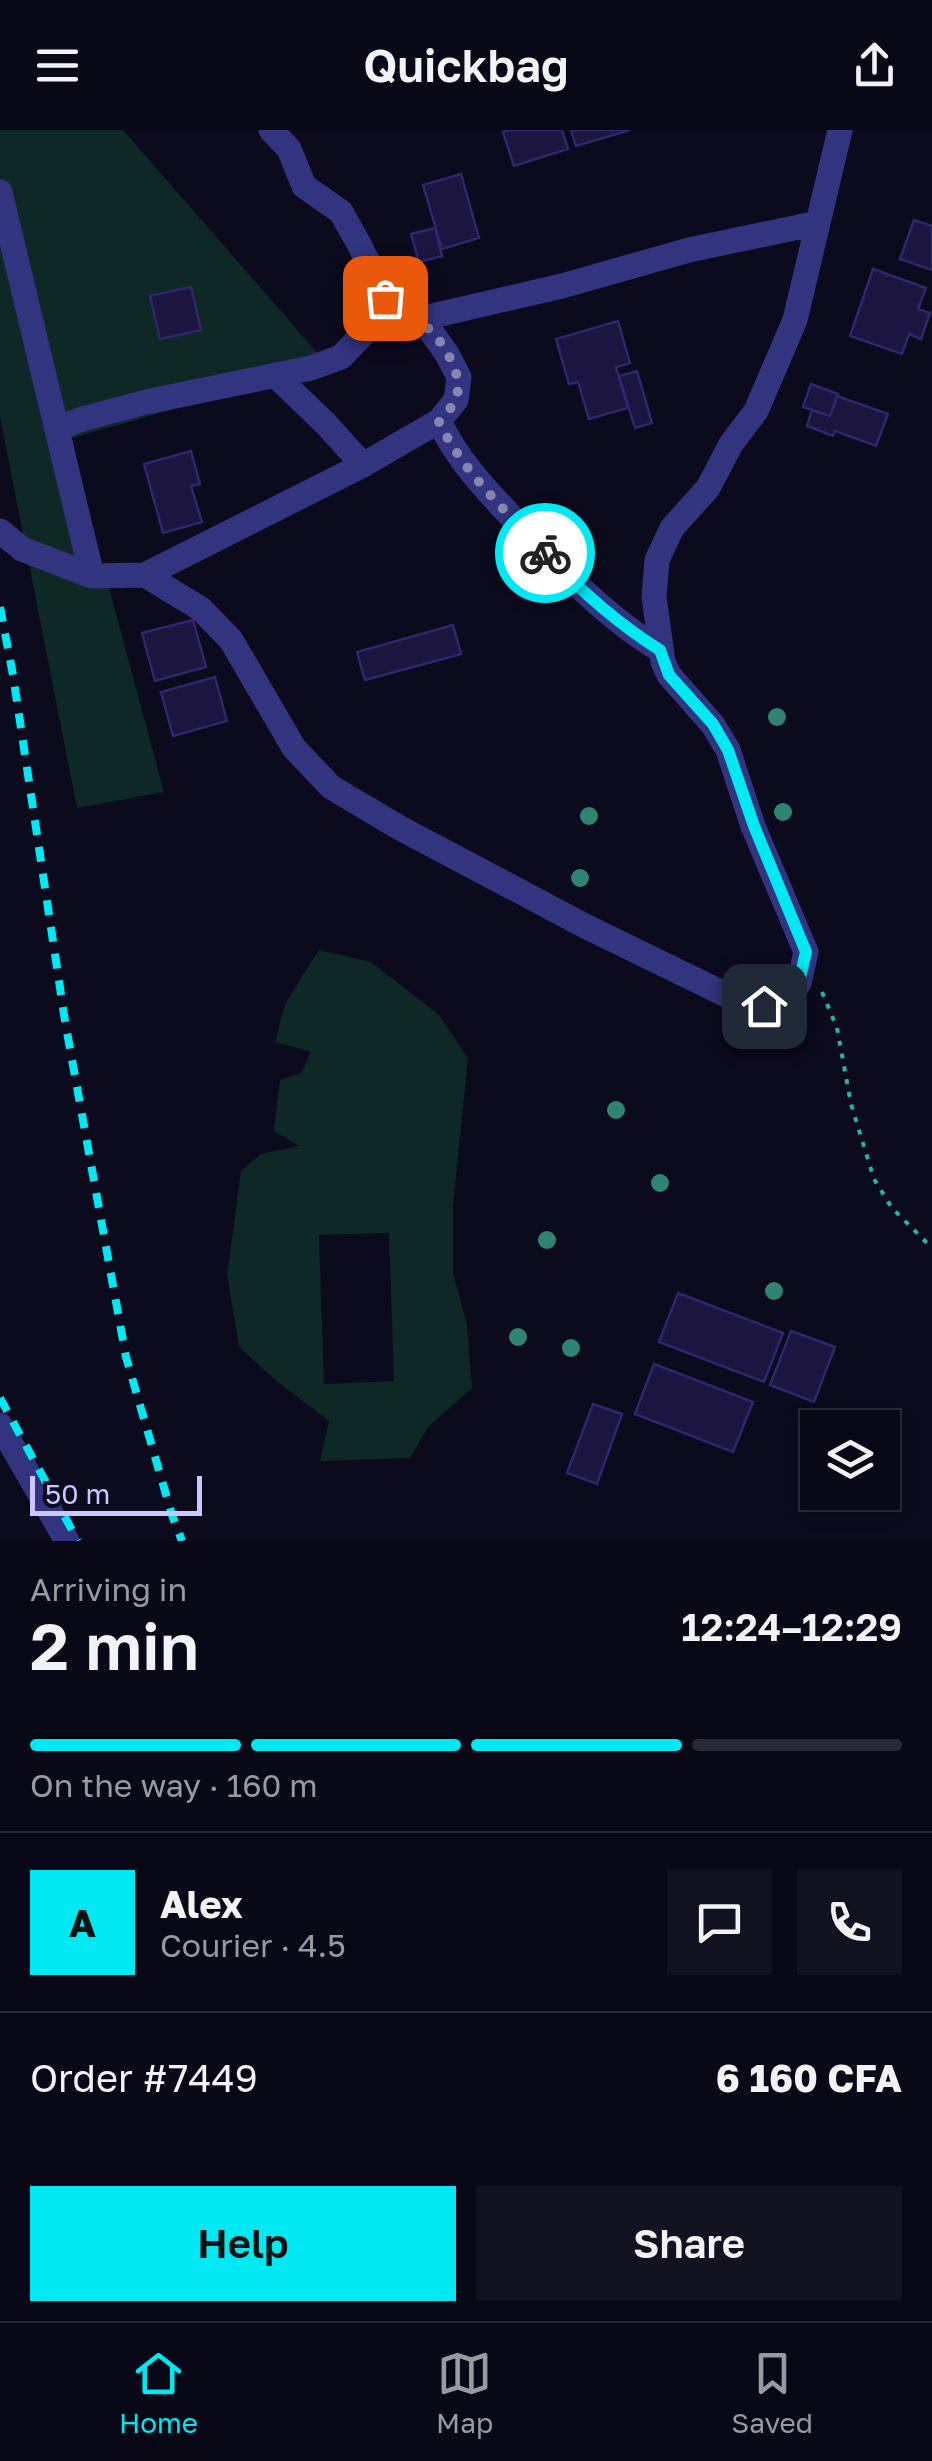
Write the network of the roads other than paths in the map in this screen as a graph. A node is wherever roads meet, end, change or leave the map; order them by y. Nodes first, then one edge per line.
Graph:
1 (271, 130) edge
2 (840, 130) edge
3 (0, 192) edge
4 (818, 223) junction
5 (390, 307) junction
6 (414, 320) junction
7 (275, 375) junction
8 (439, 422) junction
9 (58, 430) junction
10 (363, 465) junction
11 (0, 531) edge
12 (145, 575) junction
13 (92, 576) junction
14 (660, 650) junction
15 (0, 1425) edge
16 (67, 1541) edge

1 - 5 street
2 - 4 street
3 - 9 street
4 - 6 street
4 - 14 street
5 - 6 street
5 - 7 street
6 - 8 street
7 - 9 street
7 - 10 street
8 - 10 street
8 - 14 street
9 - 13 street
10 - 12 street
11 - 13 street
12 - 13 street
12 - 14 street
15 - 16 street

